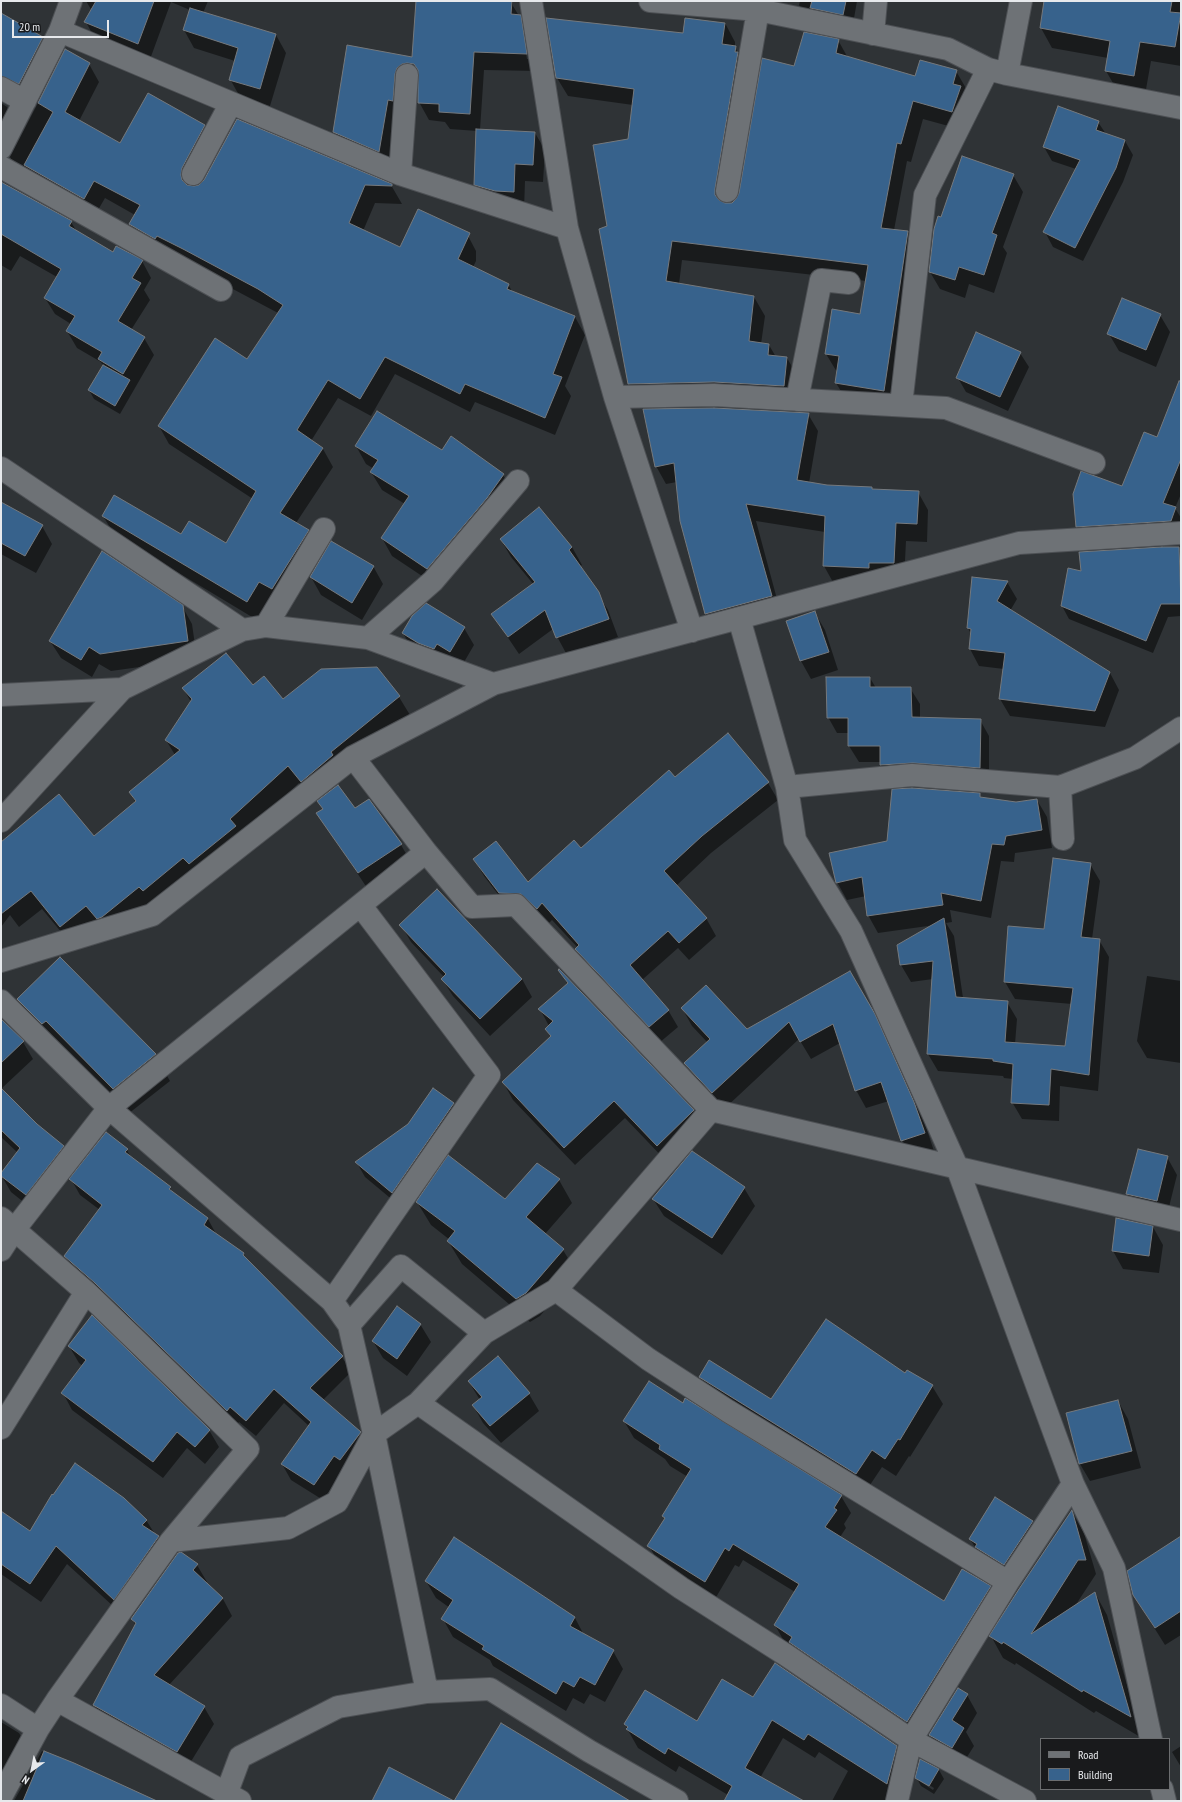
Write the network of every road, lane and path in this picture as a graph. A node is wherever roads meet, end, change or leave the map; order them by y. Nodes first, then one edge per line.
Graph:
1 (71, 1) edge
2 (531, 1) edge
3 (650, 1) edge
4 (876, 1) edge
5 (1022, 1) edge
6 (758, 10) junction
7 (60, 31) junction
8 (873, 34) junction
9 (998, 71) junction
10 (407, 75) dead end
11 (1, 88) edge
12 (25, 101) junction
13 (231, 102) junction
14 (1181, 108) edge
15 (1, 148) edge
16 (1, 167) edge
17 (193, 174) dead end
18 (400, 174) junction
19 (727, 191) dead end
20 (567, 228) junction
21 (849, 283) dead end
22 (221, 290) dead end
23 (615, 397) junction
24 (797, 400) junction
25 (902, 406) junction
26 (1094, 464) dead end
27 (1, 468) edge
28 (518, 481) dead end
29 (324, 529) dead end
30 (1181, 533) edge
31 (739, 618) junction
32 (266, 626) junction
33 (242, 630) junction
34 (692, 631) junction
35 (368, 638) junction
36 (493, 684) junction
37 (122, 689) junction
38 (1, 695) edge
39 (1181, 728) edge
40 (353, 757) junction
41 (787, 787) junction
42 (1060, 787) junction
43 (1, 821) edge
44 (1063, 839) dead end
45 (426, 852) junction
46 (361, 906) junction
47 (1, 961) edge
48 (1, 1001) edge
49 (109, 1108) junction
50 (711, 1110) junction
51 (957, 1166) junction
52 (1181, 1220) edge
53 (7, 1224) edge
54 (1, 1250) edge
55 (556, 1290) junction
56 (86, 1292) junction
57 (332, 1300) junction
58 (349, 1325) junction
59 (484, 1333) junction
60 (418, 1403) junction
61 (1, 1428) edge
62 (374, 1434) junction
63 (1073, 1484) junction
64 (171, 1541) junction
65 (1008, 1582) junction
66 (427, 1692) junction
67 (57, 1700) junction
68 (1, 1705) edge
69 (38, 1730) junction
70 (1151, 1738) edge
71 (911, 1740) junction
72 (1162, 1790) edge
73 (1, 1797) edge
74 (234, 1797) edge
75 (677, 1801) edge
76 (897, 1801) edge
77 (1025, 1801) edge
78 (1164, 1801) edge

1 - 7 street
2 - 20 street
3 - 6 street
4 - 8 street
5 - 9 street
6 - 8 street
6 - 19 street
7 - 12 street
7 - 13 street
8 - 9 street
9 - 14 street
9 - 25 street
10 - 18 street
11 - 12 street
12 - 15 street
13 - 17 street
13 - 18 street
16 - 22 street
18 - 20 street
20 - 23 street
21 - 24 street
23 - 24 street
23 - 34 street
24 - 25 street
25 - 26 street
27 - 33 street
28 - 35 street
29 - 32 street
30 - 31 street
31 - 34 street
31 - 41 street
32 - 33 street
32 - 35 street
33 - 37 street
34 - 36 street
35 - 36 street
36 - 40 street
37 - 38 street
37 - 43 street
39 - 42 street
40 - 45 street
40 - 47 street
41 - 42 street
41 - 51 street
42 - 44 street
45 - 46 street
45 - 50 street
46 - 49 street
46 - 57 street
48 - 49 street
49 - 53 street
49 - 57 street
50 - 51 street
50 - 55 street
51 - 52 street
51 - 63 street
53 - 54 street
53 - 56 street
55 - 59 street
55 - 65 street
56 - 61 street
56 - 64 street
57 - 58 street
58 - 59 street
58 - 62 street
59 - 60 street
60 - 62 street
60 - 71 street
62 - 64 street
62 - 66 street
63 - 65 street
63 - 70 street
64 - 67 street
65 - 71 street
66 - 74 street
66 - 75 street
67 - 69 street
67 - 74 street
68 - 69 street
69 - 73 street
71 - 76 street
71 - 77 street
72 - 78 street

